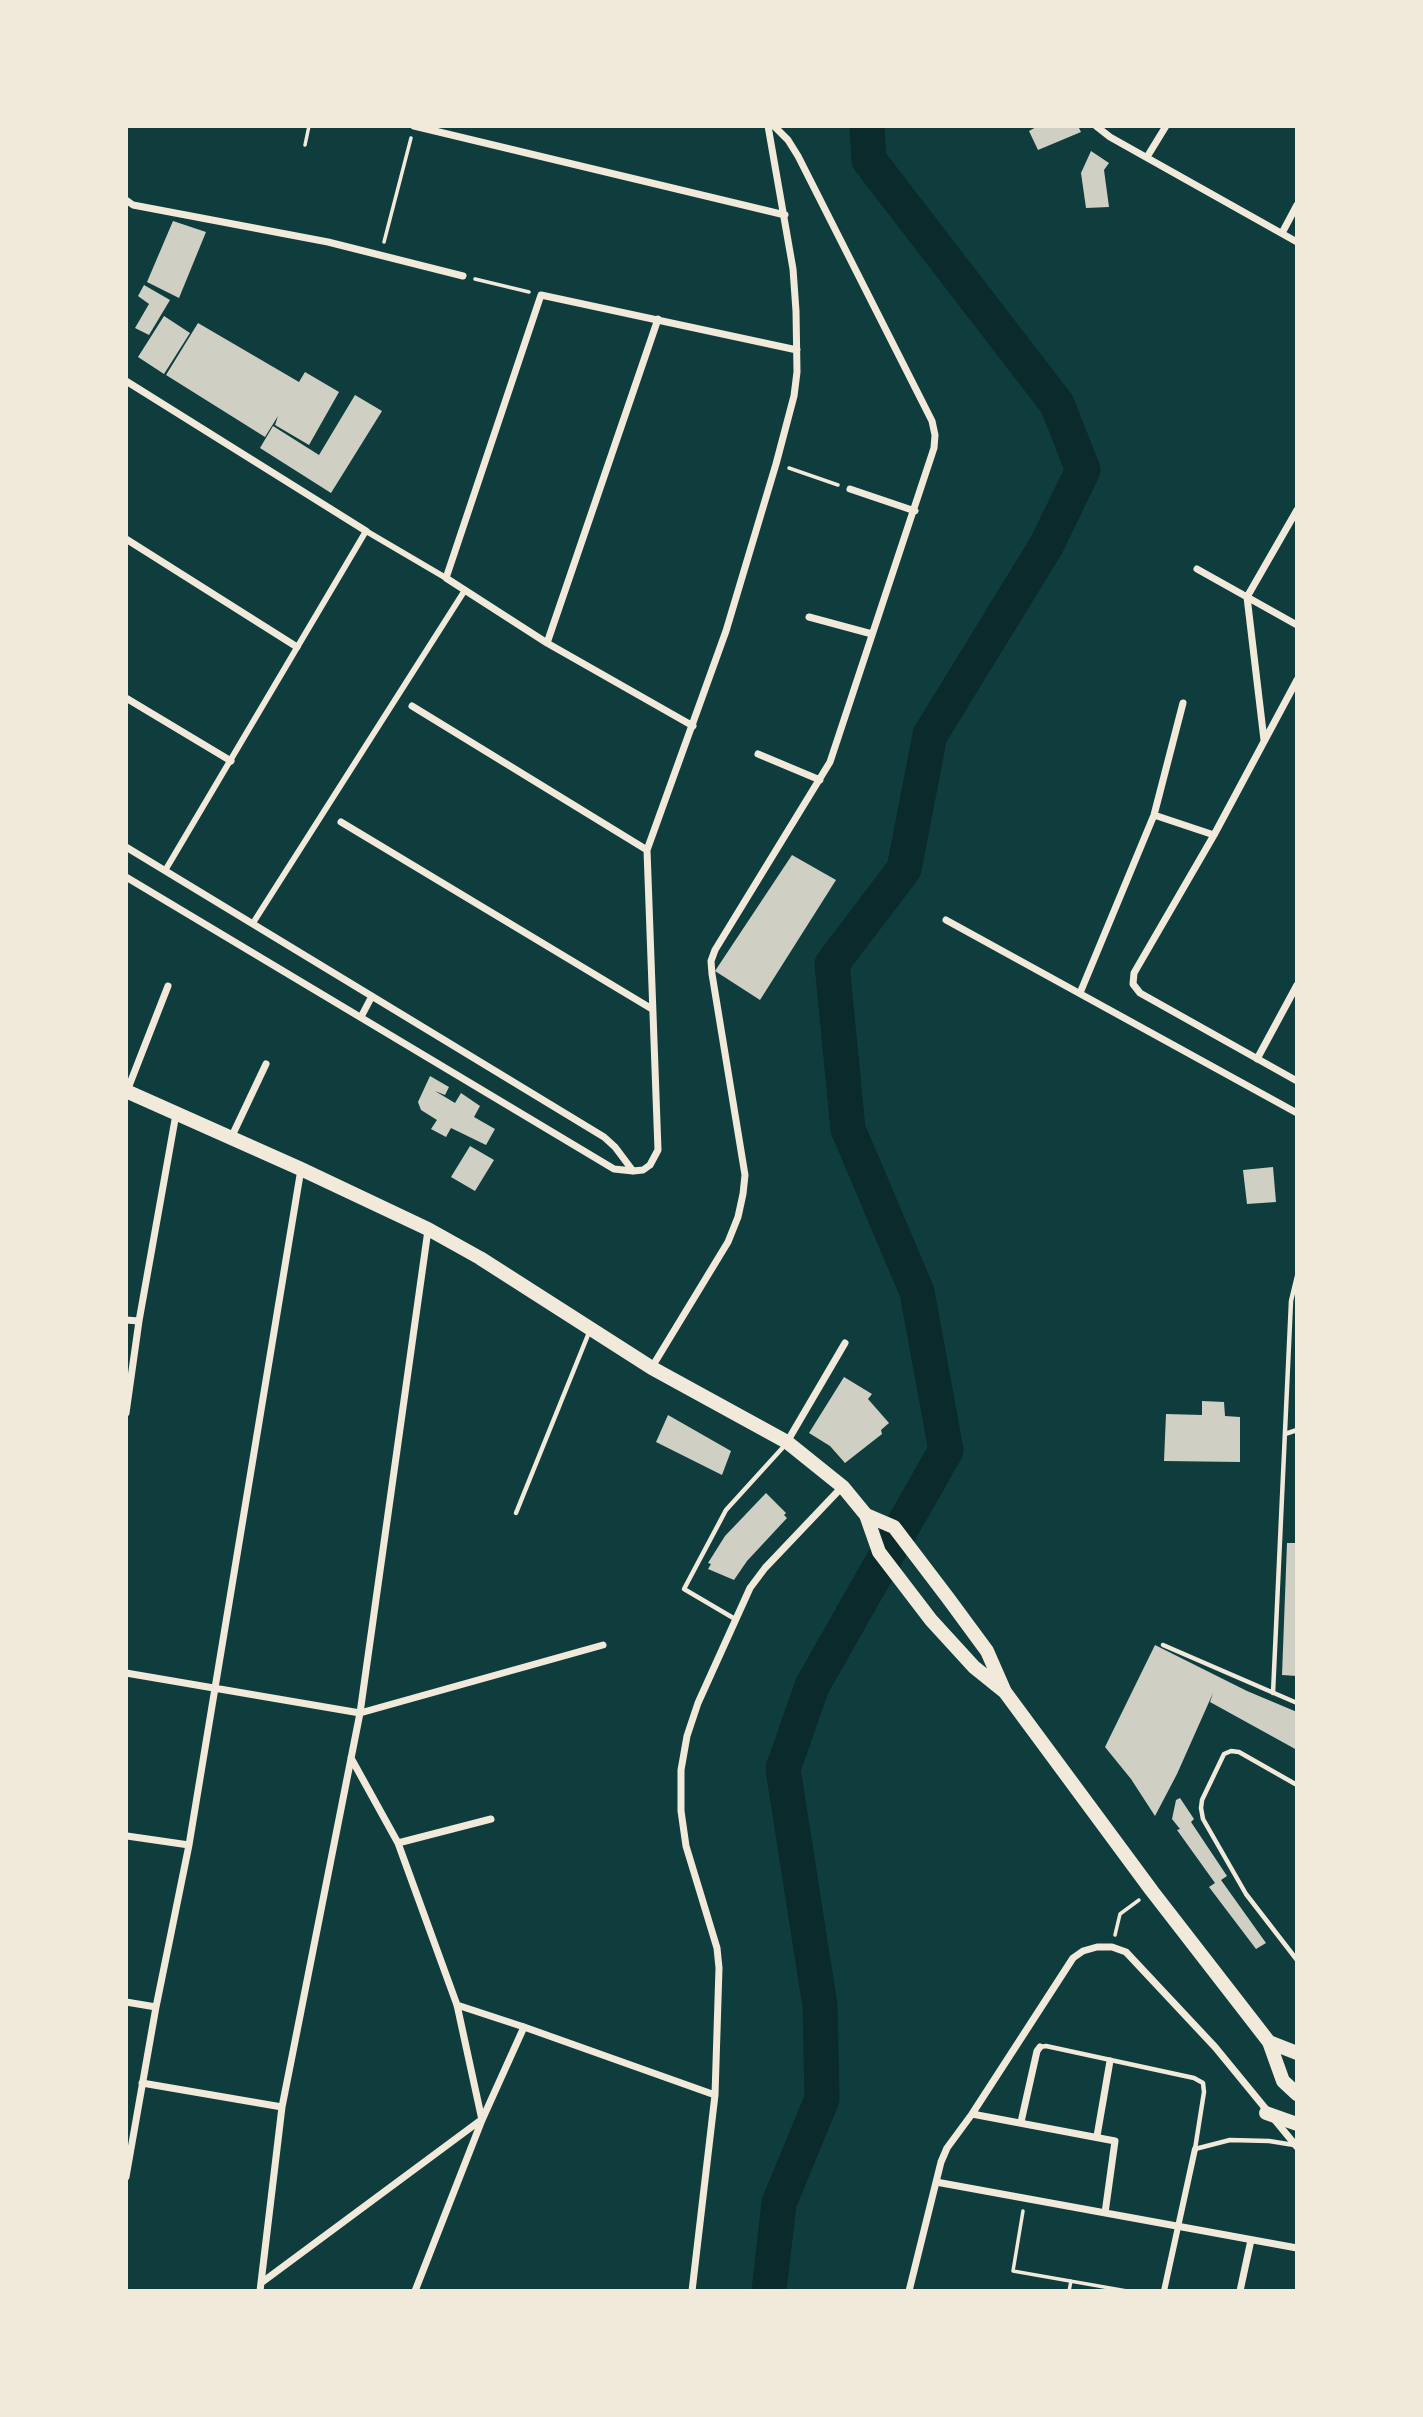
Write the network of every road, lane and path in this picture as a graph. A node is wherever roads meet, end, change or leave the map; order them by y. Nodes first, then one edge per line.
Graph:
1 (309, 126) edge
2 (414, 126) edge
3 (768, 126) edge
4 (774, 126) edge
5 (1096, 126) edge
6 (1166, 126) edge
7 (305, 145) dead end
8 (1147, 158) junction
9 (128, 204) edge
10 (1297, 205) edge
11 (785, 215) junction
12 (1282, 233) junction
13 (1297, 242) edge
14 (381, 256) junction
15 (463, 276) joint
16 (541, 295) junction
17 (658, 319) junction
18 (797, 350) junction
19 (126, 380) edge
20 (776, 464) junction
21 (850, 489) joint
22 (1297, 510) edge
23 (915, 511) junction
24 (366, 531) junction
25 (126, 539) edge
26 (1197, 569) dead end
27 (446, 578) junction
28 (465, 590) junction
29 (1247, 597) junction
30 (809, 617) dead end
31 (1297, 625) edge
32 (872, 634) junction
33 (547, 643) junction
34 (296, 647) junction
35 (1297, 680) edge
36 (126, 698) edge
37 (1183, 703) dead end
38 (412, 706) dead end
39 (693, 726) junction
40 (1264, 740) junction
41 (758, 754) dead end
42 (231, 761) junction
43 (820, 780) junction
44 (1154, 816) junction
45 (341, 822) dead end
46 (1214, 835) junction
47 (126, 847) edge
48 (648, 850) junction
49 (166, 869) junction
50 (126, 877) edge
51 (946, 920) dead end
52 (253, 923) junction
53 (1297, 985) edge
54 (169, 986) dead end
55 (1080, 993) junction
56 (372, 996) junction
57 (652, 1009) junction
58 (360, 1017) junction
59 (1257, 1059) junction
60 (266, 1064) dead end
61 (1297, 1081) edge
62 (126, 1091) edge
63 (1297, 1113) edge
64 (176, 1114) junction
65 (231, 1139) junction
66 (302, 1169) junction
67 (633, 1171) junction
68 (428, 1229) junction
69 (1297, 1276) edge
70 (126, 1320) edge
71 (139, 1321) junction
72 (590, 1329) junction
73 (845, 1343) dead end
74 (652, 1368) junction
75 (126, 1413) edge
76 (1297, 1430) edge
77 (1285, 1434) junction
78 (787, 1442) junction
79 (843, 1487) junction
80 (516, 1513) dead end
81 (866, 1515) junction
82 (735, 1619) junction
83 (603, 1645) dead end
84 (1163, 1645) dead end
85 (126, 1673) edge
86 (214, 1688) junction
87 (1006, 1692) junction
88 (1273, 1693) junction
89 (1297, 1703) edge
90 (360, 1713) junction
91 (351, 1758) junction
92 (1297, 1785) edge
93 (491, 1819) dead end
94 (127, 1836) edge
95 (398, 1843) junction
96 (189, 1845) junction
97 (1152, 1891) junction
98 (1112, 1947) junction
99 (1297, 1960) edge
100 (126, 2002) edge
101 (457, 2005) junction
102 (156, 2007) junction
103 (524, 2026) junction
104 (1269, 2042) junction
105 (1040, 2047) joint
106 (1297, 2053) edge
107 (1110, 2061) junction
108 (142, 2083) junction
109 (1297, 2094) edge
110 (716, 2095) junction
111 (282, 2107) junction
112 (1266, 2113) junction
113 (972, 2114) junction
114 (482, 2120) junction
115 (1021, 2122) junction
116 (1297, 2124) edge
117 (1097, 2136) junction
118 (1296, 2146) edge
119 (1195, 2149) junction
120 (127, 2163) edge
121 (126, 2177) edge
122 (936, 2182) junction
123 (1025, 2198) junction
124 (1105, 2213) junction
125 (1177, 2226) junction
126 (1251, 2239) junction
127 (1297, 2248) edge
128 (1071, 2281) junction
129 (261, 2287) edge
130 (415, 2291) edge
131 (692, 2291) edge
132 (909, 2291) edge
133 (1069, 2291) edge
134 (1127, 2291) edge
135 (1164, 2291) edge
136 (1240, 2291) edge

1 - 7 path
2 - 11 street
2 - 14 path
3 - 11 street
4 - 23 street
5 - 8 street
6 - 8 street
8 - 12 street
9 - 14 street
10 - 12 street
11 - 18 street
12 - 13 street
14 - 15 street
15 - 16 path
16 - 17 street
16 - 27 street
17 - 18 street
17 - 33 street
18 - 20 street
19 - 24 street
20 - 21 path
20 - 39 street
21 - 23 street
22 - 29 street
23 - 32 street
24 - 27 street
24 - 34 street
25 - 34 street
26 - 29 street
27 - 28 street
28 - 33 street
28 - 52 street
29 - 31 street
29 - 40 street
30 - 32 street
32 - 43 street
33 - 39 street
34 - 42 street
35 - 40 street
36 - 42 street
37 - 44 street
38 - 48 street
39 - 48 street
40 - 46 street
41 - 43 street
42 - 49 street
43 - 74 street
44 - 46 street
44 - 55 street
45 - 57 street
46 - 59 street
47 - 49 street
48 - 57 street
49 - 52 street
50 - 58 street
51 - 55 street
52 - 56 street
53 - 59 street
54 - 62 street
55 - 63 street
56 - 58 street
56 - 67 street
57 - 67 street
58 - 67 street
59 - 61 street
60 - 65 street
62 - 64 main road
64 - 65 main road
64 - 71 street
65 - 66 main road
66 - 68 main road
66 - 86 street
68 - 72 main road
68 - 90 street
69 - 77 lane
70 - 71 street
71 - 75 street
72 - 74 main road
72 - 80 lane
73 - 78 street
74 - 78 main road
76 - 77 lane
77 - 88 lane
78 - 79 main road
78 - 82 lane
79 - 81 main road
79 - 82 street
81 - 87 main road
81 - 87 main road
82 - 110 street
83 - 90 street
84 - 88 lane
85 - 86 street
86 - 90 street
86 - 96 street
87 - 97 main road
88 - 89 lane
90 - 91 street
91 - 95 street
91 - 111 street
92 - 99 lane
93 - 95 street
94 - 96 street
95 - 101 street
96 - 102 street
97 - 98 path
97 - 104 main road
98 - 112 street
98 - 113 street
100 - 102 street
101 - 103 street
101 - 114 street
102 - 108 street
103 - 110 street
103 - 114 street
104 - 106 main road
104 - 109 main road
105 - 107 lane
105 - 115 street
107 - 117 street
107 - 119 lane
108 - 111 street
108 - 120 street
110 - 131 street
111 - 129 street
112 - 116 main road
112 - 118 street
113 - 115 street
113 - 122 street
114 - 129 street
114 - 130 street
115 - 117 street
117 - 124 street
118 - 119 lane
119 - 125 street
120 - 121 street
122 - 123 street
122 - 132 street
123 - 124 street
123 - 128 path
124 - 125 street
125 - 126 street
125 - 135 street
126 - 127 street
126 - 136 street
128 - 133 path
128 - 134 path

